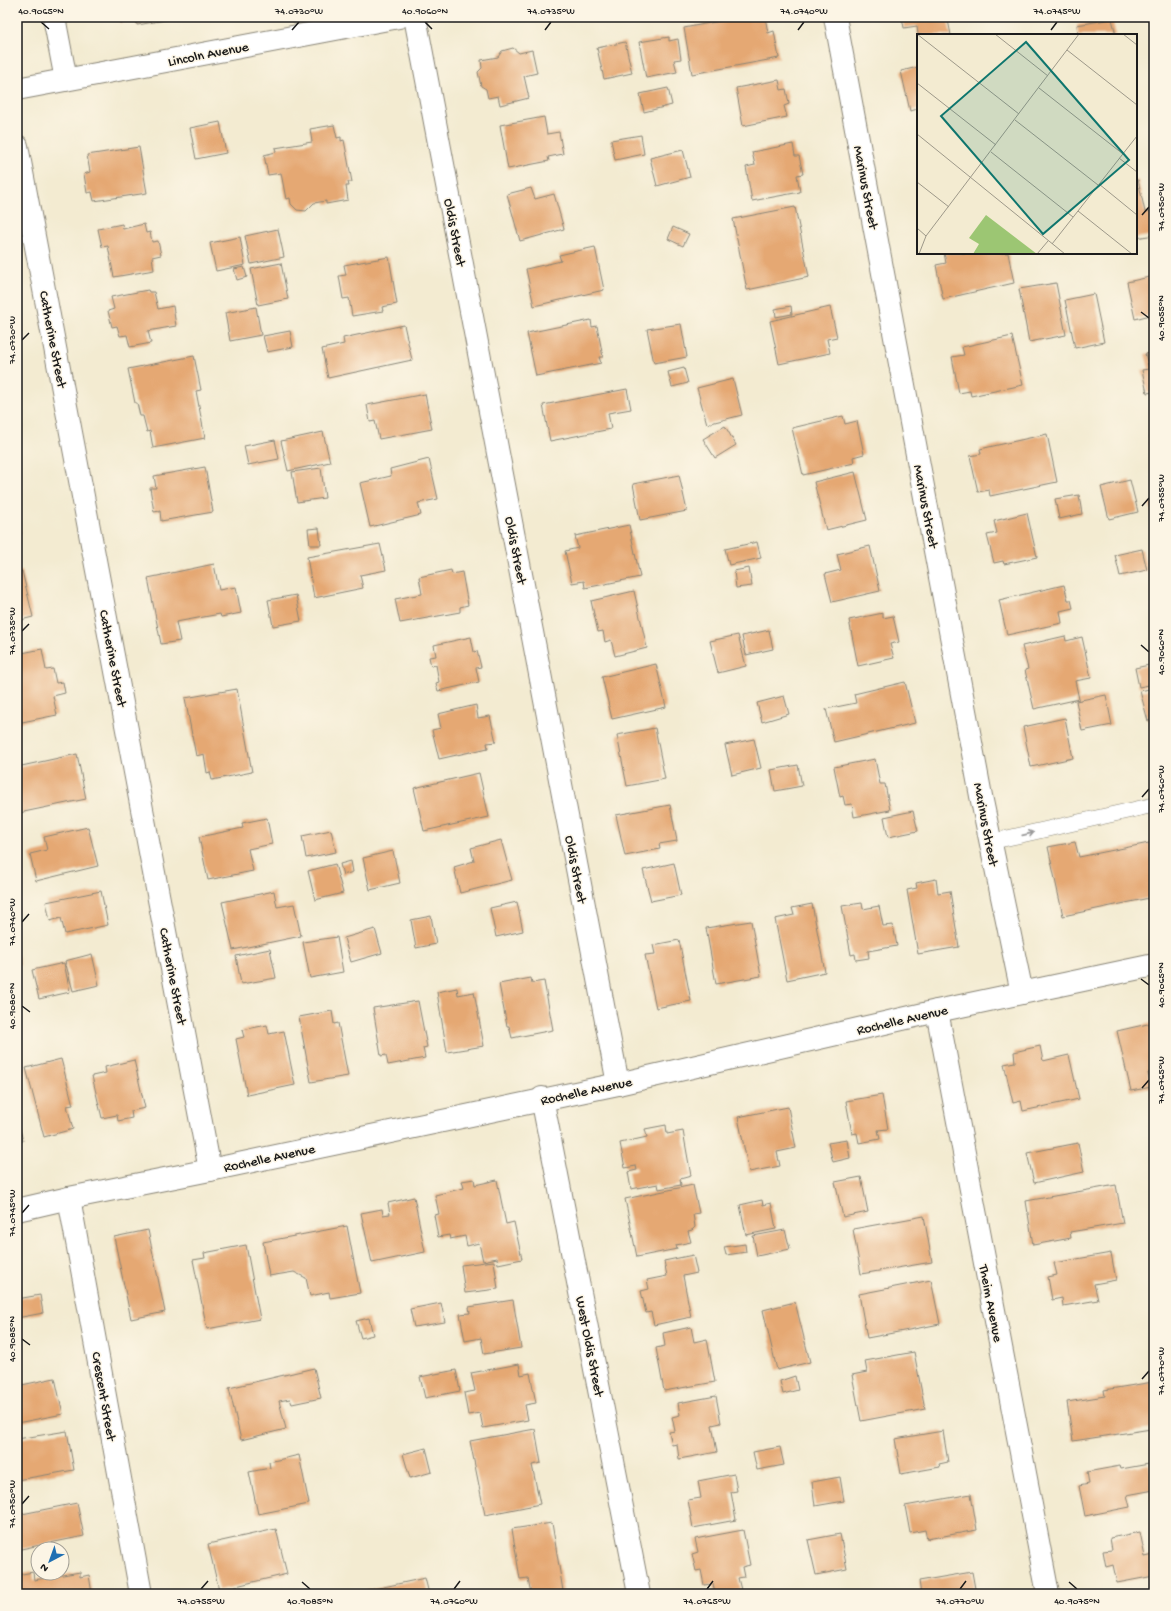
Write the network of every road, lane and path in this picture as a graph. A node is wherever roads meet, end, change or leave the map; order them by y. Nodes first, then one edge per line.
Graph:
1 (54, 17) edge
2 (399, 17) edge
3 (416, 17) edge
4 (835, 17) edge
5 (66, 80) junction
6 (17, 89) edge
7 (17, 146) edge
8 (1154, 805) edge
9 (990, 842) junction
10 (1154, 965) edge
11 (1022, 993) junction
12 (937, 1011) junction
13 (618, 1084) junction
14 (542, 1098) junction
15 (210, 1170) junction
16 (69, 1198) junction
17 (17, 1210) edge
18 (141, 1594) edge
19 (639, 1594) edge
20 (1048, 1594) edge

1 - 5 street
2 - 5 street, Lincoln Avenue
3 - 13 street, Oldis Street
4 - 9 street, Marinus Street
5 - 6 street, Lincoln Avenue
7 - 15 street, Catherine Street
9 -> 8 lane
9 - 11 street, Marinus Street
10 - 11 street, Rochelle Avenue
11 - 12 street, Rochelle Avenue
12 - 13 street, Rochelle Avenue
12 - 20 street, Theim Avenue
13 - 14 street, Rochelle Avenue
14 - 15 street, Rochelle Avenue
14 - 19 street, West Oldis Street
15 - 16 street, Rochelle Avenue
16 - 17 street, Rochelle Avenue
16 - 18 street, Crescent Street

